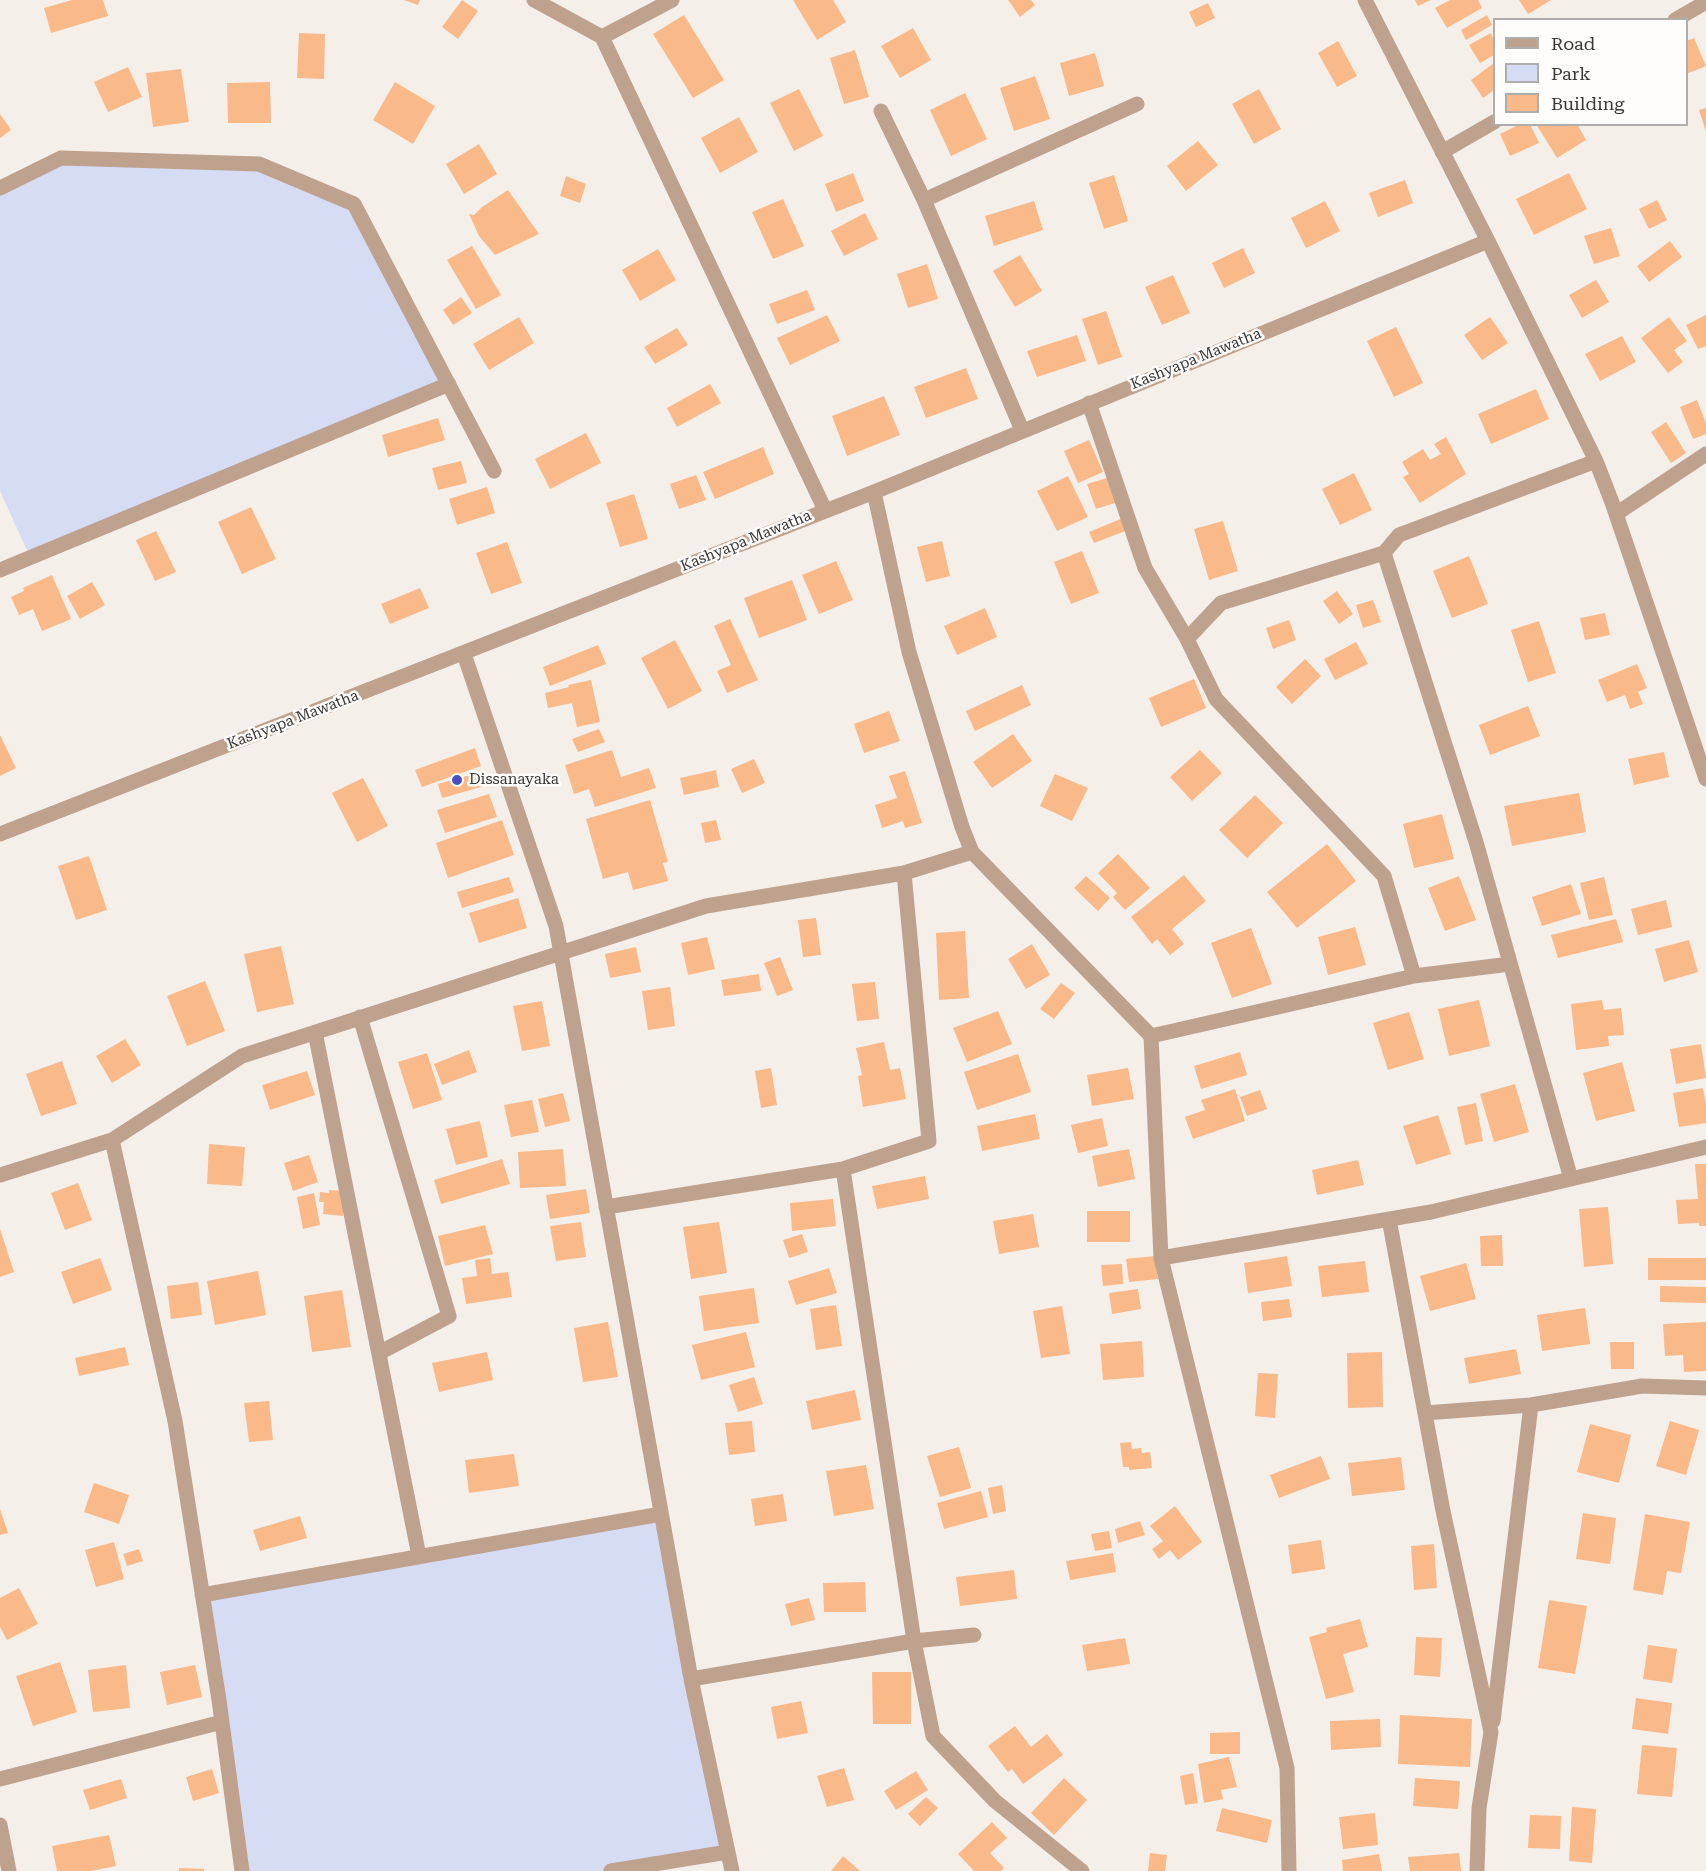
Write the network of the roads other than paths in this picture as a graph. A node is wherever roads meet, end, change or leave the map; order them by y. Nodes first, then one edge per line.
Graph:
1 (534, 0) edge
2 (672, 0) edge
3 (1365, 0) edge
4 (1706, 2) edge
5 (1678, 18) edge
6 (602, 37) junction
7 (1137, 104) dead end
8 (881, 111) dead end
9 (1493, 123) edge
10 (1442, 152) junction
11 (0, 188) edge
12 (924, 200) junction
13 (1488, 241) junction
14 (449, 384) junction
15 (1089, 403) junction
16 (1022, 430) junction
17 (1706, 454) edge
18 (1596, 461) junction
19 (494, 471) dead end
20 (874, 492) junction
21 (825, 510) junction
22 (1616, 514) junction
23 (1384, 553) junction
24 (0, 570) edge
25 (1187, 639) junction
26 (464, 654) junction
27 (1706, 779) edge
28 (0, 834) edge
29 (972, 852) junction
30 (904, 873) junction
31 (561, 953) junction
32 (1510, 964) junction
33 (1414, 976) junction
34 (360, 1017) junction
35 (315, 1032) junction
36 (1151, 1036) junction
37 (112, 1140) junction
38 (1706, 1147) edge
39 (843, 1169) junction
40 (0, 1175) edge
41 (1571, 1179) junction
42 (606, 1207) junction
43 (1389, 1219) junction
44 (1161, 1258) junction
45 (379, 1353) junction
46 (1706, 1388) edge
47 (1531, 1405) junction
48 (1425, 1413) junction
49 (661, 1514) junction
50 (419, 1556) junction
51 (202, 1594) junction
52 (974, 1635) dead end
53 (915, 1641) junction
54 (691, 1680) junction
55 (222, 1722) junction
56 (1491, 1732) junction
57 (0, 1779) edge
58 (0, 1825) edge
59 (728, 1852) junction
60 (9, 1871) edge
61 (242, 1871) edge
62 (611, 1871) edge
63 (732, 1871) edge
64 (1082, 1871) edge
65 (1289, 1871) edge
66 (1477, 1871) edge

1 - 6 street
2 - 6 street
3 - 10 street
4 - 5 street
6 - 21 street
7 - 12 street
8 - 12 street
9 - 10 street
10 - 13 street
11 - 14 street
12 - 16 street
13 - 15 street, Kashyapa Mawatha
13 - 18 street
14 - 19 street
14 - 24 street
15 - 16 street, Kashyapa Mawatha
15 - 25 street
16 - 20 street, Kashyapa Mawatha
17 - 22 street
18 - 22 street
18 - 23 street
20 - 21 street, Kashyapa Mawatha
20 - 29 street
21 - 26 street, Kashyapa Mawatha
22 - 27 street
23 - 25 street
23 - 32 street
25 - 33 street
26 - 28 street, Kashyapa Mawatha
26 - 31 street
29 - 30 street
29 - 36 street
30 - 31 street
30 - 39 street
31 - 34 street
31 - 42 street
32 - 33 street
32 - 41 street
33 - 36 street
34 - 35 street
34 - 45 street
35 - 37 street
35 - 45 street
36 - 44 street
37 - 40 street
37 - 51 street
38 - 41 street
39 - 42 street
39 - 53 street
41 - 43 street
42 - 49 street
43 - 44 street
43 - 48 street
44 - 65 street
45 - 50 street
46 - 47 street
47 - 48 street
47 - 56 street
48 - 56 street
49 - 50 street
49 - 54 street
50 - 51 street
51 - 55 street
52 - 53 street
53 - 54 street
53 - 64 street
54 - 59 street
55 - 57 street
55 - 61 street
56 - 66 street
58 - 60 street
59 - 62 street
59 - 63 street

